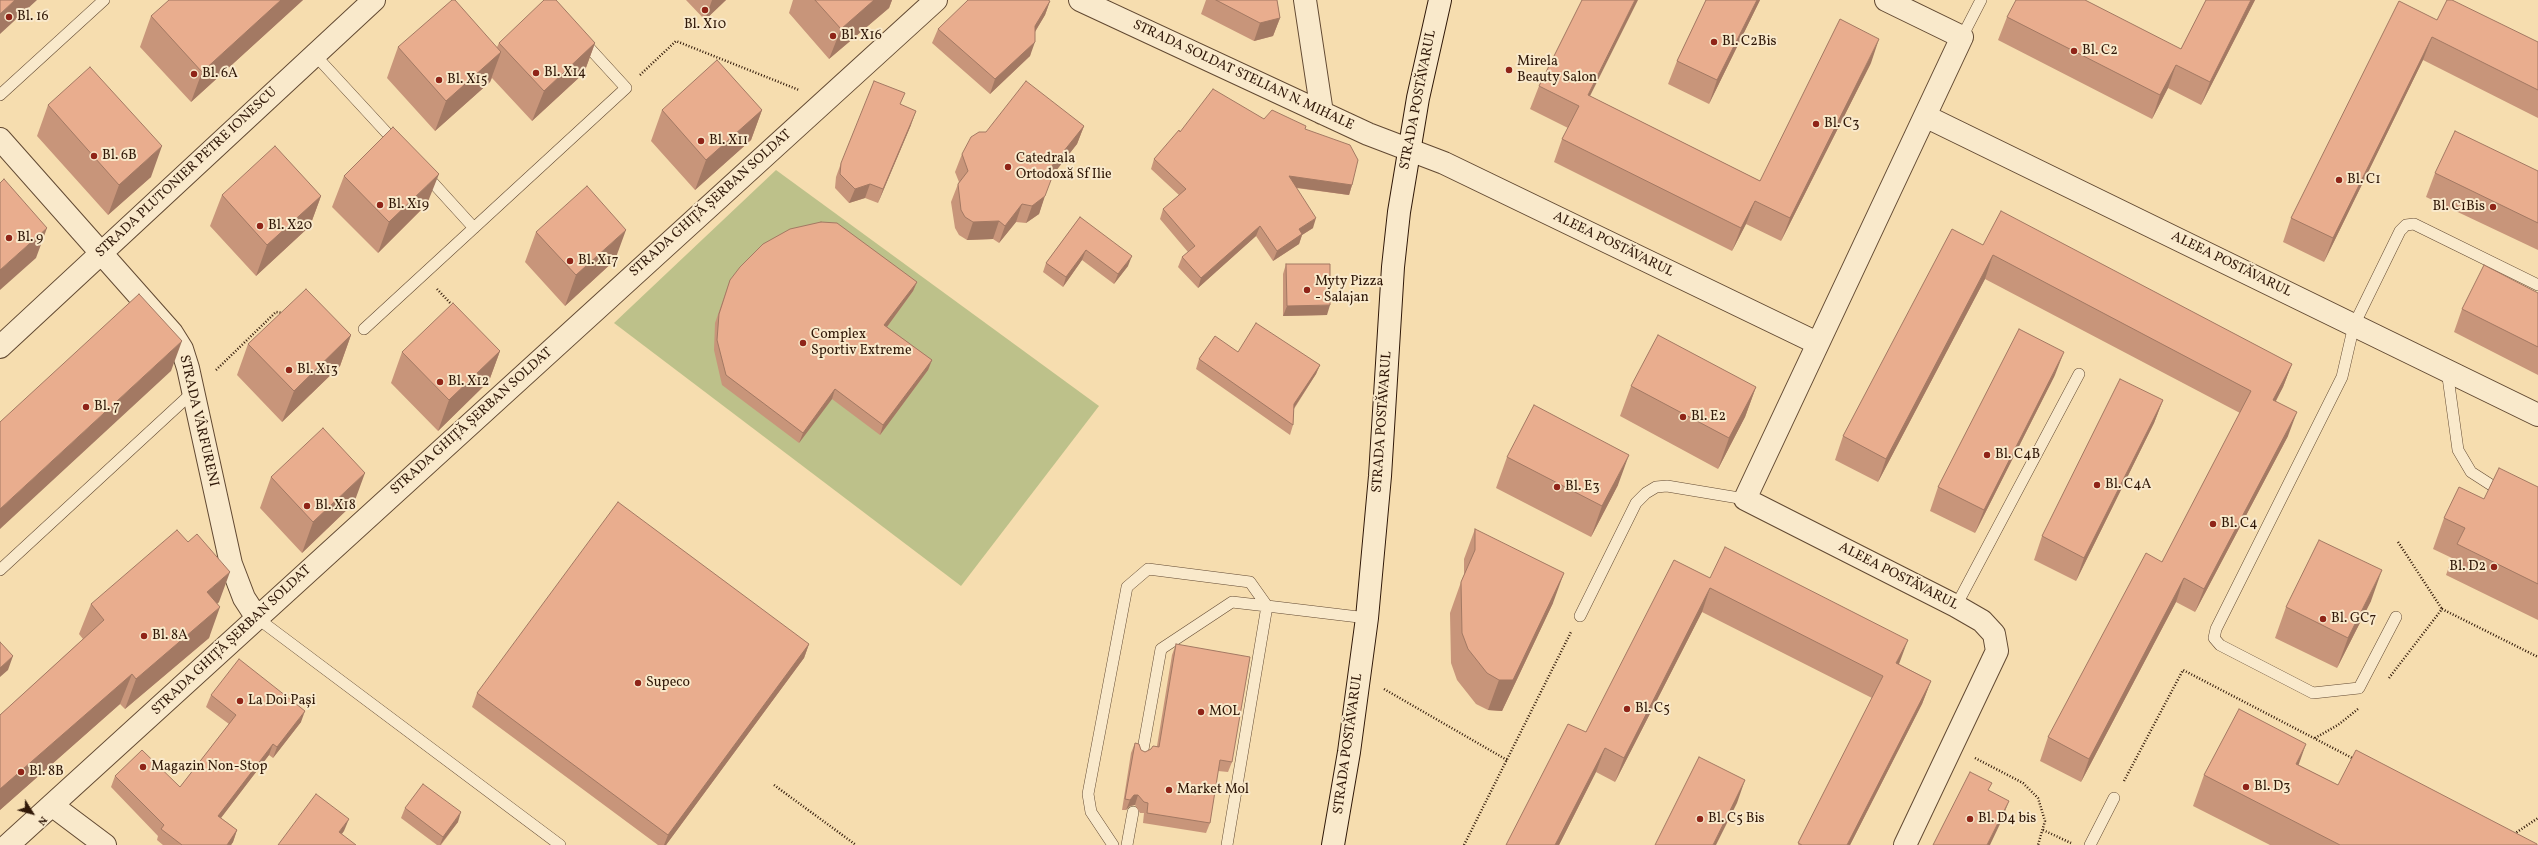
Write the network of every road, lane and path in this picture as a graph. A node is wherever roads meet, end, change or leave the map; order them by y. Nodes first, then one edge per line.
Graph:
1 (104, 0) edge
2 (374, 0) edge
3 (936, 0) edge
4 (1080, 0) edge
5 (1305, 0) edge
6 (1440, 0) edge
7 (1886, 0) edge
8 (1981, 0) edge
9 (578, 35) edge
10 (1962, 37) junction
11 (315, 55) junction
12 (626, 88) junction
13 (0, 95) edge
14 (825, 100) junction
15 (1322, 113) junction
16 (1924, 116) junction
17 (0, 139) edge
18 (1408, 150) junction
19 (405, 153) edge
20 (416, 164) edge
21 (474, 228) junction
22 (101, 253) junction
23 (424, 275) junction
24 (2538, 285) edge
25 (455, 310) edge
26 (291, 315) edge
27 (2354, 325) junction
28 (364, 329) dead end
29 (1817, 343) junction
30 (0, 347) edge
31 (2447, 370) junction
32 (2080, 374) dead end
33 (193, 392) junction
34 (2538, 415) edge
35 (2511, 497) edge
36 (1744, 499) junction
37 (2398, 542) dead end
38 (0, 570) edge
39 (1266, 606) junction
40 (1956, 606) junction
41 (2442, 609) junction
42 (1580, 616) joint
43 (2396, 617) dead end
44 (257, 618) junction
45 (1367, 618) junction
46 (2538, 657) edge
47 (1359, 675) junction
48 (2385, 683) dead end
49 (2359, 708) dead end
50 (2315, 738) junction
51 (1953, 747) junction
52 (1142, 755) edge
53 (1506, 760) junction
54 (2356, 760) edge
55 (774, 784) dead end
56 (2114, 798) joint
57 (53, 806) junction
58 (1133, 812) edge
59 (2538, 818) edge
60 (2043, 830) junction
61 (2509, 837) edge
62 (8, 845) edge
63 (106, 845) edge
64 (560, 845) edge
65 (856, 845) edge
66 (1113, 845) edge
67 (1126, 845) edge
68 (1227, 845) edge
69 (1333, 845) edge
70 (1464, 845) edge
71 (1905, 845) edge
72 (2038, 845) edge
73 (2075, 845) edge
74 (2090, 845) edge

1 - 13 lane
2 - 11 street, STRADA PLUTONIER PETRE IONESCU
3 - 14 street, STRADA GHIȚĂ ȘERBAN SOLDAT
4 - 15 street, STRADA SOLDAT STELIAN N. MIHALE
5 - 15 street
6 - 18 street, STRADA POSTĂVARUL
7 - 10 street
8 - 10 lane
9 - 12 lane
10 - 16 street
11 - 19 lane
11 - 22 street, STRADA PLUTONIER PETRE IONESCU
12 - 14 path
12 - 21 lane
14 - 44 street, STRADA GHIȚĂ ȘERBAN SOLDAT
15 - 18 street, STRADA SOLDAT STELIAN N. MIHALE
16 - 27 street, ALEEA POSTĂVARUL
16 - 29 street
17 - 22 street, STRADA VÂRFURENI
18 - 29 street, ALEEA POSTĂVARUL
18 - 45 street, STRADA POSTĂVARUL
20 - 21 lane
21 - 23 lane
22 - 30 street, STRADA PLUTONIER PETRE IONESCU
22 - 33 street, STRADA VÂRFURENI
23 - 25 path
23 - 28 lane
24 - 27 lane
26 - 33 path
27 - 31 street, ALEEA POSTĂVARUL
27 - 43 lane
29 - 36 street
31 - 34 street, ALEEA POSTĂVARUL
31 - 35 lane
32 - 40 lane
33 - 38 lane
33 - 44 street, STRADA VÂRFURENI
36 - 40 street, ALEEA POSTĂVARUL
36 - 42 lane
37 - 41 path
39 - 45 lane
39 - 52 lane
39 - 66 lane
39 - 68 lane
40 - 51 street, ALEEA POSTĂVARUL
41 - 46 path
41 - 48 path
42 - 53 path
44 - 57 street, STRADA GHIȚĂ ȘERBAN SOLDAT
44 - 64 lane
45 - 47 street, STRADA POSTĂVARUL
47 - 53 path
47 - 69 street, STRADA POSTĂVARUL
49 - 50 path
50 - 54 path
50 - 56 path
51 - 60 path
51 - 71 street, ALEEA POSTĂVARUL
53 - 70 path
55 - 65 path
56 - 74 lane
57 - 62 street, STRADA GHIȚĂ ȘERBAN SOLDAT
57 - 63 street
58 - 67 lane
59 - 61 path
60 - 72 path
60 - 73 path

